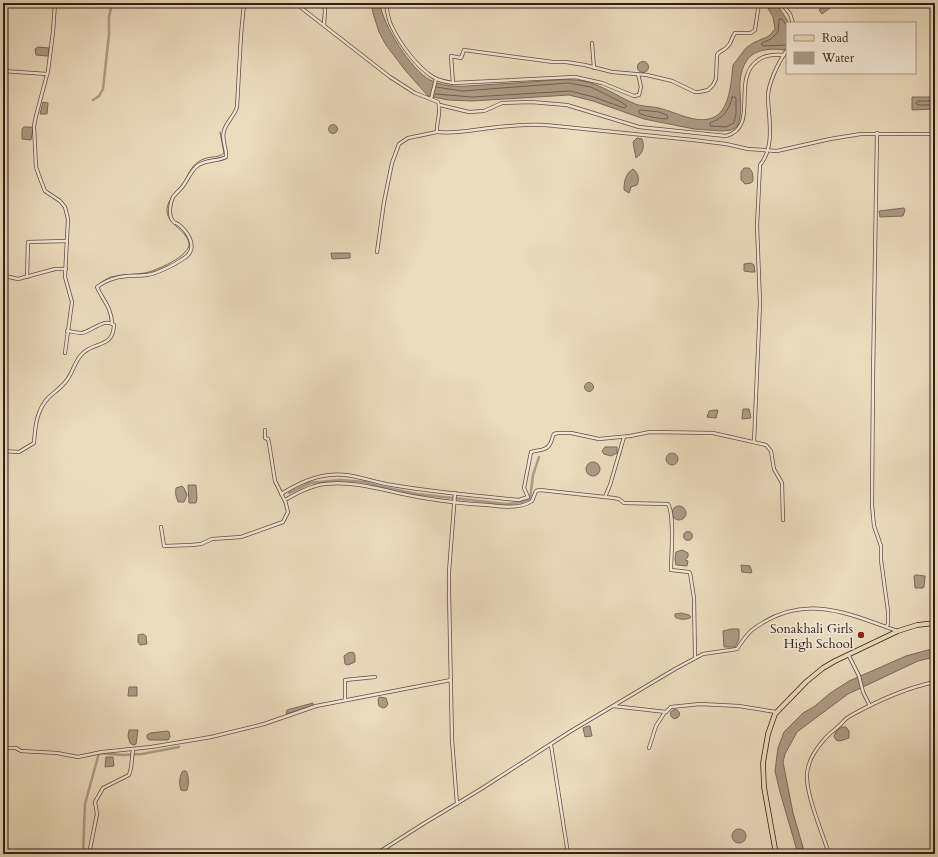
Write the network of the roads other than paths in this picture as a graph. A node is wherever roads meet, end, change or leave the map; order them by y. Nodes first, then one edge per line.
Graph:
1 (55, 3) edge
2 (244, 3) edge
3 (295, 3) edge
4 (323, 3) edge
5 (386, 3) edge
6 (759, 3) edge
7 (781, 3) edge
8 (793, 22) edge
9 (324, 25) junction
10 (592, 43) dead end
11 (786, 52) edge
12 (784, 55) junction
13 (594, 68) junction
14 (3, 71) edge
15 (47, 74) junction
16 (638, 74) junction
17 (436, 78) junction
18 (453, 83) junction
19 (431, 100) junction
20 (439, 104) junction
21 (437, 132) junction
22 (877, 133) junction
23 (935, 134) edge
24 (768, 151) junction
25 (67, 241) junction
26 (377, 252) dead end
27 (66, 269) junction
28 (27, 276) junction
29 (3, 277) edge
30 (112, 323) junction
31 (67, 331) junction
32 (65, 353) dead end
33 (265, 430) dead end
34 (624, 437) junction
35 (754, 442) junction
36 (3, 451) edge
37 (455, 493) junction
38 (281, 494) junction
39 (605, 497) junction
40 (285, 502) junction
41 (454, 502) junction
42 (783, 520) dead end
43 (161, 527) dead end
44 (935, 622) edge
45 (886, 627) junction
46 (898, 631) junction
47 (848, 654) junction
48 (695, 658) junction
49 (375, 677) dead end
50 (451, 680) junction
51 (935, 682) edge
52 (345, 700) junction
53 (613, 706) junction
54 (870, 706) junction
55 (665, 712) junction
56 (776, 712) junction
57 (551, 745) junction
58 (3, 748) edge
59 (650, 748) dead end
60 (133, 749) junction
61 (457, 805) junction
62 (89, 854) edge
63 (376, 854) edge
64 (568, 854) edge
65 (776, 854) edge
66 (829, 854) edge

1 - 15 street
2 - 30 street
3 - 9 street
4 - 9 street
5 - 17 street
6 - 16 street
7 - 8 street
9 - 19 street
10 - 13 street
11 - 12 street
12 - 20 street
12 - 24 street
13 - 16 street
13 - 18 street
14 - 15 street
15 - 25 street
16 - 18 street
17 - 18 street
17 - 19 street
19 - 20 street
20 - 21 street
21 - 24 street
21 - 26 street
22 - 23 street
22 - 24 street
22 - 45 street
24 - 35 street
25 - 27 street
25 - 28 street
27 - 28 street
27 - 31 street
28 - 29 street
30 - 31 street
30 - 36 street
31 - 32 street
33 - 38 street
34 - 35 street
34 - 37 street
34 - 39 street
35 - 42 street
37 - 38 street
37 - 41 street
38 - 40 street
39 - 41 street
39 - 48 street
40 - 41 street
40 - 43 street
41 - 50 street
44 - 46 main road
45 - 46 street
45 - 48 street
46 - 47 main road
47 - 54 street
47 - 56 main road
48 - 53 street
49 - 52 street
50 - 52 street
50 - 61 street
51 - 54 street
52 - 60 street
53 - 55 street
53 - 57 street
54 - 66 street
55 - 56 street
55 - 59 street
56 - 65 main road
57 - 61 street
57 - 64 street
58 - 60 street
60 - 62 street
61 - 63 street

